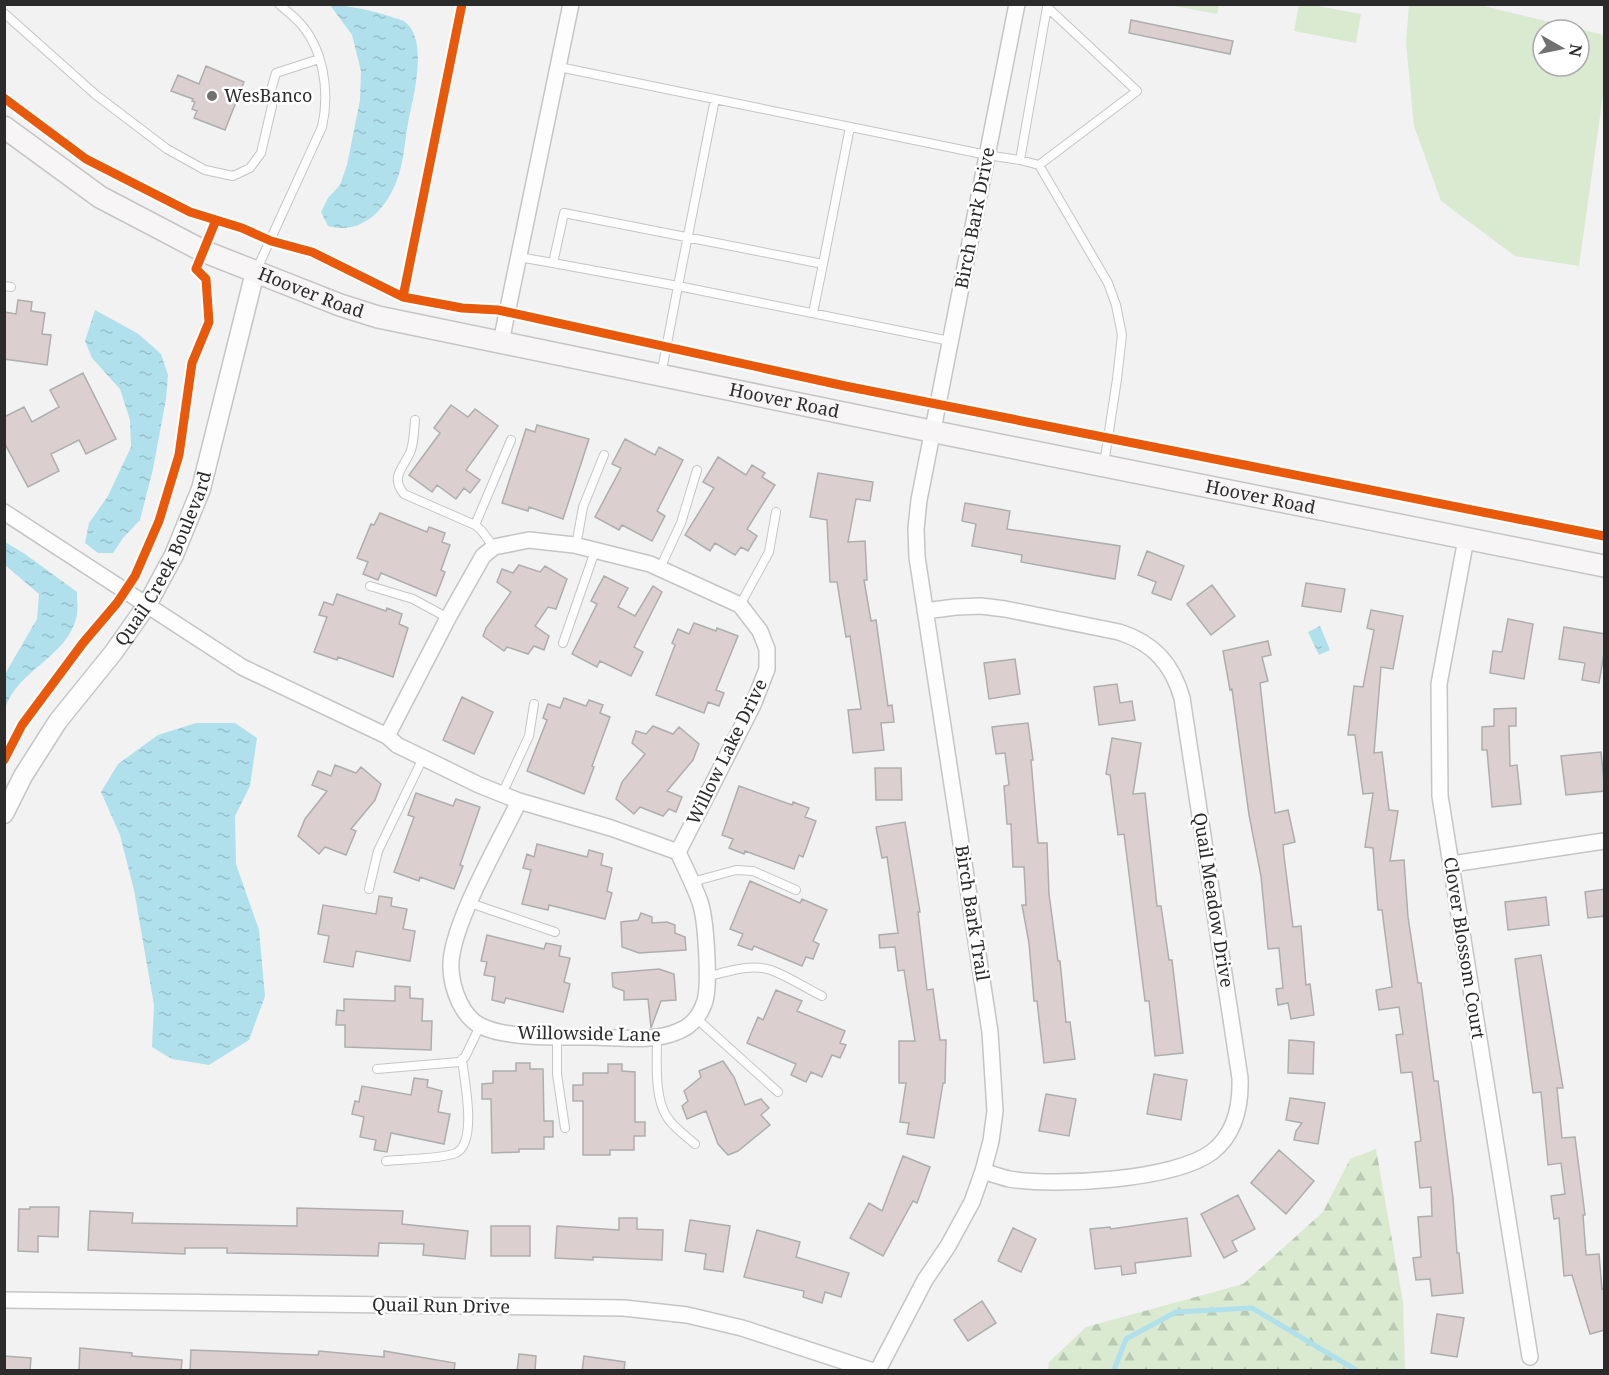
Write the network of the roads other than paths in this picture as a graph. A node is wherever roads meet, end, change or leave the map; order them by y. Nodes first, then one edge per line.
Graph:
1 (279, 4) edge
2 (571, 4) edge
3 (1017, 4) edge
4 (4, 12) edge
5 (319, 59) junction
6 (559, 67) junction
7 (715, 99) junction
8 (4, 127) edge
9 (850, 127) junction
10 (987, 155) junction
11 (1020, 160) junction
12 (1039, 165) junction
13 (687, 238) junction
14 (519, 257) junction
15 (553, 263) junction
16 (823, 264) junction
17 (255, 272) junction
18 (678, 286) junction
19 (813, 313) junction
20 (950, 341) junction
21 (501, 342) junction
22 (661, 375) junction
23 (415, 420) dead end
24 (933, 431) junction
25 (511, 440) dead end
26 (604, 455) dead end
27 (1104, 466) junction
28 (697, 470) dead end
29 (4, 512) edge
30 (776, 512) dead end
31 (475, 525) junction
32 (1466, 539) junction
33 (576, 546) junction
34 (494, 547) junction
35 (596, 551) junction
36 (1605, 566) edge
37 (660, 568) junction
38 (370, 586) dead end
39 (147, 605) junction
40 (740, 605) junction
41 (925, 611) junction
42 (448, 618) junction
43 (563, 642) dead end
44 (534, 704) dead end
45 (387, 736) junction
46 (423, 758) junction
47 (502, 794) junction
48 (519, 801) junction
49 (4, 814) edge
50 (1605, 841) edge
51 (678, 852) junction
52 (1452, 864) junction
53 (692, 882) junction
54 (369, 889) dead end
55 (796, 890) dead end
56 (470, 903) junction
57 (555, 932) dead end
58 (706, 977) junction
59 (822, 996) dead end
60 (696, 1018) junction
61 (480, 1026) junction
62 (557, 1037) junction
63 (657, 1038) junction
64 (462, 1059) junction
65 (377, 1069) dead end
66 (778, 1092) dead end
67 (565, 1128) dead end
68 (695, 1144) dead end
69 (386, 1161) dead end
70 (983, 1171) junction
71 (4, 1300) edge
72 (1530, 1357) dead end
73 (870, 1371) edge
74 (878, 1371) edge

1 - 5 lane
2 - 6 street
3 - 10 street, Birch Bark Drive
4 - 5 lane
5 - 17 lane
6 - 7 lane
6 - 14 street
7 - 9 lane
7 - 13 lane
8 - 17 main road, Hoover Road
9 - 10 lane
9 - 16 lane
10 - 11 lane
10 - 20 street, Birch Bark Drive
11 - 12 lane
11 - 12 lane
12 - 27 lane
13 - 15 lane
13 - 16 lane
13 - 18 lane
14 - 15 lane
14 - 21 street
15 - 18 lane
16 - 19 lane
17 - 21 main road, Hoover Road
17 - 39 street, Quail Creek Boulevard
18 - 19 lane
18 - 22 lane
19 - 20 lane
20 - 24 street, Birch Bark Drive
21 - 22 main road, Hoover Road
22 - 24 main road, Hoover Road
23 - 31 lane
24 - 27 main road, Hoover Road
24 - 41 street, Birch Bark Trail
25 - 31 lane
26 - 33 lane
27 - 32 main road, Hoover Road
28 - 37 lane
29 - 39 street
30 - 40 lane
31 - 34 lane
32 - 36 main road, Hoover Road
32 - 52 street, Clover Blossom Court
33 - 34 street, Willow Lake Drive
33 - 35 street, Willow Lake Drive
34 - 42 street
35 - 37 street, Willow Lake Drive
35 - 43 lane
37 - 40 street, Willow Lake Drive
38 - 42 lane
39 - 45 street
39 - 49 street, Quail Creek Boulevard
40 - 51 street, Willow Lake Drive
41 - 70 street, Birch Bark Trail
41 - 70 street, Quail Meadow Drive
42 - 45 street
44 - 47 lane
45 - 46 street
46 - 47 street
46 - 54 lane
47 - 48 street
48 - 51 street
48 - 56 street
50 - 52 street
51 - 53 street
52 - 72 street, Clover Blossom Court
53 - 55 lane
53 - 58 street
56 - 57 lane
56 - 61 street
58 - 59 lane
58 - 60 street
60 - 63 street, Willowside Lane
60 - 66 lane
61 - 62 street, Willowside Lane
61 - 64 lane
62 - 63 street, Willowside Lane
62 - 67 lane
63 - 68 lane
64 - 65 lane
64 - 69 lane
70 - 74 street, Birch Bark Trail
71 - 73 street, Quail Run Drive

